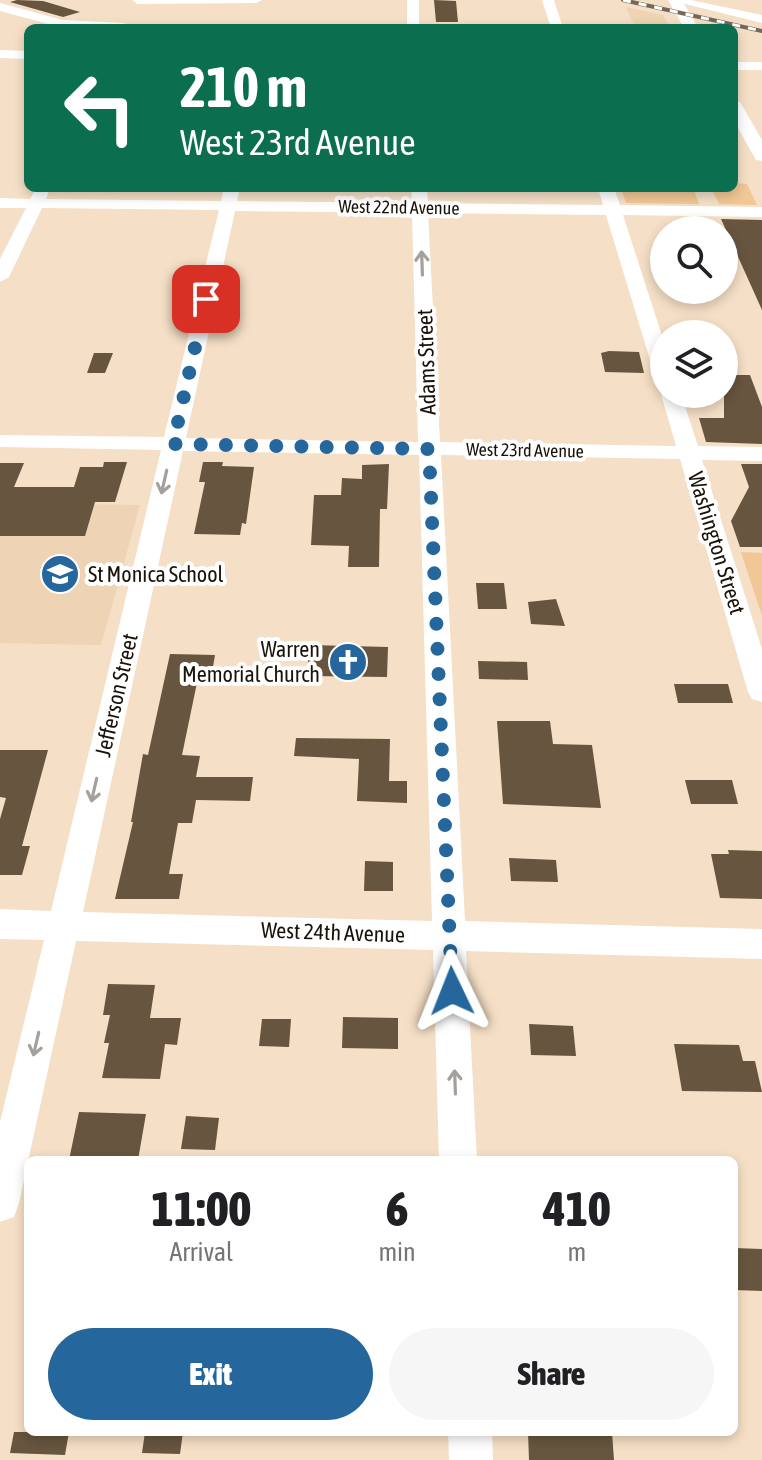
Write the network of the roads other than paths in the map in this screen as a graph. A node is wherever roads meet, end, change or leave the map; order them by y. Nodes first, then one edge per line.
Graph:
1 (138, 0) edge
2 (256, 0) edge
3 (413, 0) edge
4 (548, 0) edge
5 (675, 0) edge
6 (0, 7) edge
7 (762, 19) edge
8 (63, 24) edge
9 (126, 24) edge
10 (413, 24) edge
11 (556, 24) edge
12 (689, 24) edge
13 (0, 54) edge
14 (24, 55) edge
15 (738, 66) edge
16 (762, 66) edge
17 (738, 113) edge
18 (762, 156) edge
19 (607, 192) edge
20 (40, 195) edge
21 (230, 196) edge
22 (420, 198) edge
23 (0, 203) edge
24 (613, 210) junction
25 (762, 212) edge
26 (0, 277) edge
27 (650, 328) edge
28 (675, 408) edge
29 (0, 441) edge
30 (173, 444) junction
31 (429, 449) junction
32 (689, 452) junction
33 (762, 454) edge
34 (762, 692) edge
35 (0, 924) edge
36 (63, 926) junction
37 (449, 935) junction
38 (762, 944) edge
39 (458, 1156) edge
40 (0, 1203) edge
41 (470, 1436) edge
42 (471, 1460) edge

1 - 2 street
1 - 9 street
3 - 10 street
4 - 11 street
5 - 7 street
5 - 12 main road
6 - 8 street
13 - 14 street
15 - 16 street
17 - 18 main road
19 - 24 street
20 - 21 street, West 22nd Avenue
20 - 23 street, West 22nd Avenue
20 - 26 street
21 - 22 street, West 22nd Avenue
21 - 30 street, Jefferson Street
22 - 24 street, West 22nd Avenue
31 -> 22 street, Adams Street
24 - 25 street, West 22nd Avenue
24 - 27 street
28 - 32 street, Washington Street
29 - 30 street, West 23rd Avenue
30 - 31 street, West 23rd Avenue
30 -> 36 street, Jefferson Street
31 - 32 street, West 23rd Avenue
31 - 37 street, Adams Street
32 - 33 street, West 23rd Avenue
32 - 34 street, Washington Street
35 - 36 street, West 24th Avenue
36 - 37 street, West 24th Avenue
36 -> 40 street, Jefferson Street
37 - 38 street, West 24th Avenue
39 -> 37 street, Adams Street
41 - 42 street

